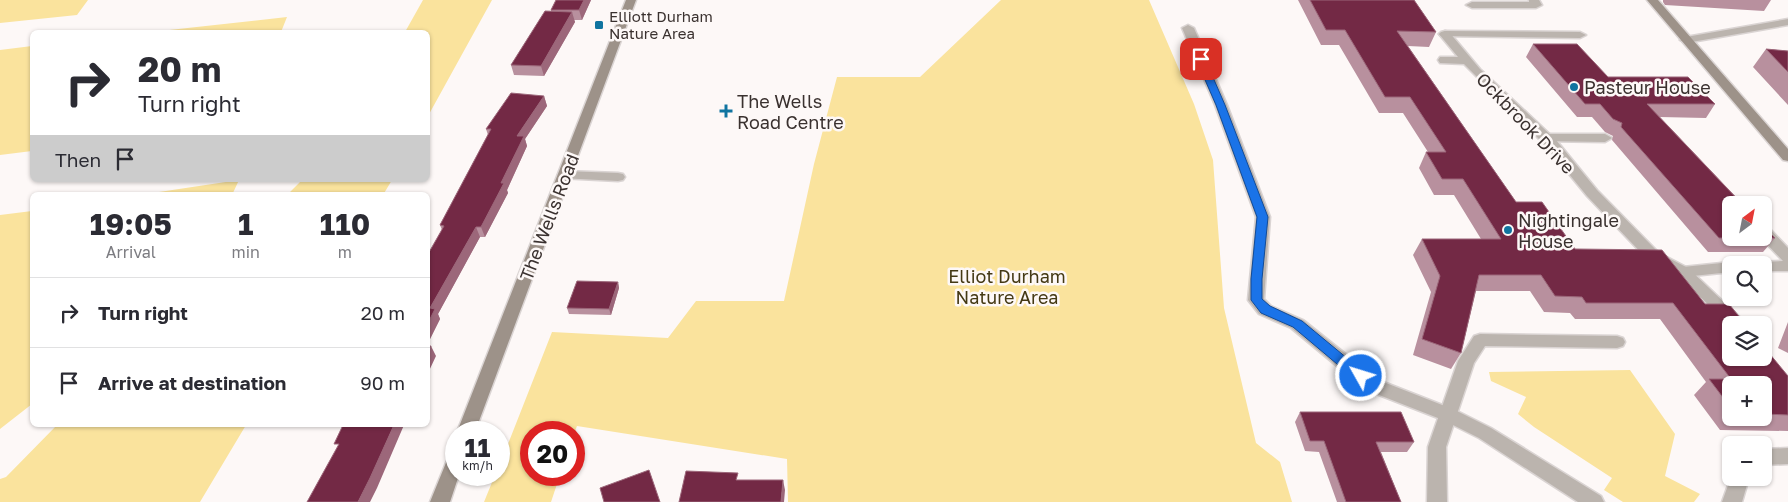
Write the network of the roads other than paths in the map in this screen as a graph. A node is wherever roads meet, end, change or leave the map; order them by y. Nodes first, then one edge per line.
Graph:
1 (631, 0) edge
2 (1534, 0) edge
3 (1652, 0) edge
4 (1472, 5) dead end
5 (1788, 22) edge
6 (1188, 28) dead end
7 (1580, 35) dead end
8 (1686, 40) junction
9 (1444, 60) dead end
10 (1466, 60) junction
11 (1546, 138) junction
12 (1605, 138) dead end
13 (1788, 157) edge
14 (565, 175) junction
15 (618, 177) dead end
16 (1772, 240) edge
17 (1788, 256) edge
18 (1772, 266) edge
19 (1788, 266) edge
20 (1722, 267) edge
21 (1683, 272) junction
22 (1730, 316) edge
23 (1617, 342) dead end
24 (1449, 415) junction
25 (470, 421) edge
26 (1788, 456) edge
27 (1772, 457) edge
28 (446, 486) edge
29 (1737, 486) edge
30 (440, 502) edge
31 (1437, 502) edge
32 (1594, 502) edge
33 (1732, 502) edge

1 - 14 street, The Wells Road
2 - 4 street
3 - 8 street
5 - 8 street
6 - 24 street
7 - 10 street, Ockbrook Drive
8 - 13 street
9 - 10 street, Ockbrook Drive
10 - 11 street, Ockbrook Drive
11 - 12 street
11 - 21 street, Ockbrook Drive
14 - 15 street
14 - 25 street, The Wells Road
16 - 17 street
18 - 19 street
20 - 21 street
21 - 22 street, Ockbrook Drive
23 - 24 street
24 - 31 street
24 - 32 street
26 - 27 street
28 - 30 street
29 - 33 street

